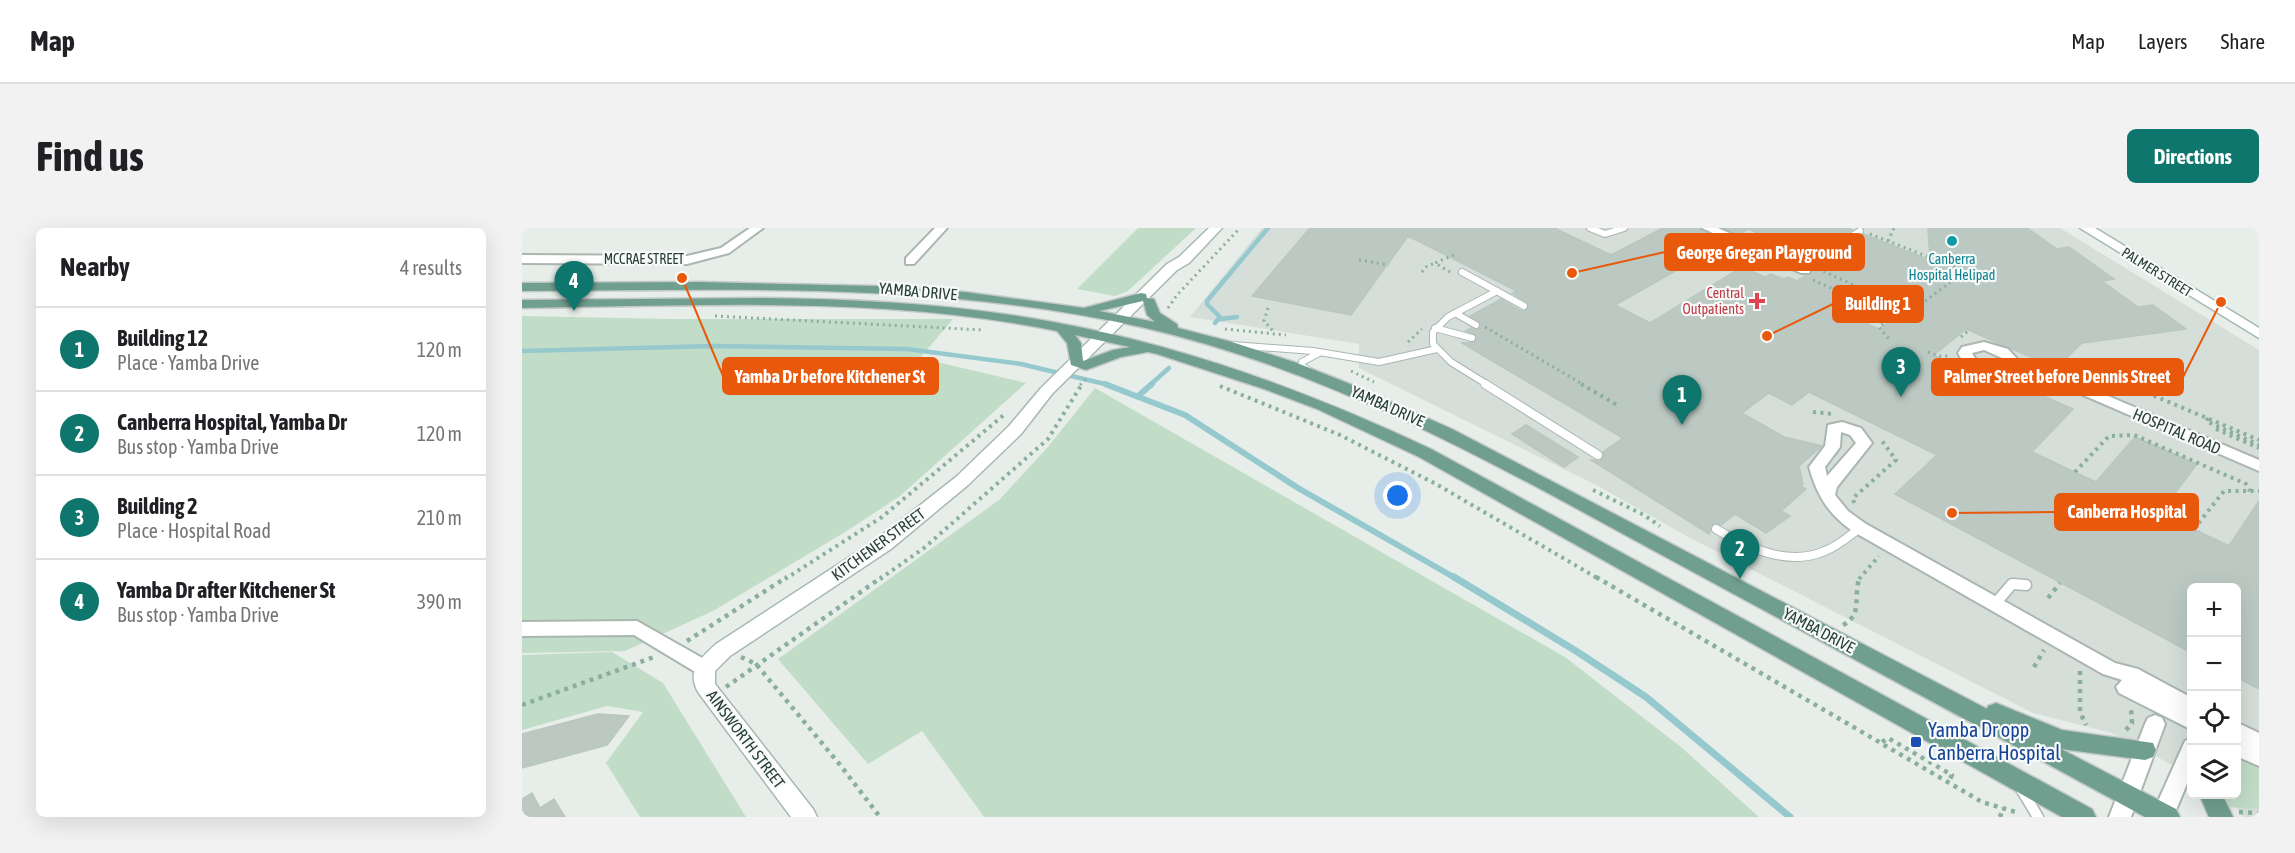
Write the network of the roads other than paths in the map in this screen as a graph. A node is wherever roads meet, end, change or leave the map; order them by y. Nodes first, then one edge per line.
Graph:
1 (757, 228) edge
2 (941, 228) edge
3 (1216, 228) edge
4 (1590, 228) edge
5 (1624, 228) edge
6 (1708, 228) edge
7 (2086, 228) edge
8 (1863, 232) road end
9 (522, 259) edge
10 (910, 261) dead end
11 (1810, 269) joint
12 (1460, 274) road end
13 (522, 287) edge
14 (1497, 291) junction
15 (1145, 300) junction
16 (522, 304) edge
17 (1524, 306) dead end
18 (1073, 310) junction
19 (1455, 313) junction
20 (1125, 320) junction
21 (1478, 324) road end
22 (1062, 328) junction
23 (1435, 328) junction
24 (1179, 332) junction
25 (2259, 334) edge
26 (1108, 337) junction
27 (1472, 338) dead end
28 (1227, 345) junction
29 (1437, 349) junction
30 (1159, 350) junction
31 (1320, 353) junction
32 (1081, 364) junction
33 (2012, 364) dead end
34 (1312, 374) junction
35 (1598, 455) dead end
36 (2259, 466) edge
37 (1827, 495) dead end
38 (1860, 528) junction
39 (1716, 529) dead end
40 (2026, 585) dead end
41 (1994, 605) junction
42 (522, 629) edge
43 (704, 668) junction
44 (2110, 669) junction
45 (1935, 692) junction
46 (2127, 694) junction
47 (2187, 714) edge
48 (2187, 715) edge
49 (2187, 715) edge
50 (2155, 724) junction
51 (2241, 733) edge
52 (2259, 743) edge
53 (2241, 749) edge
54 (2145, 750) junction
55 (2259, 758) edge
56 (2187, 760) edge
57 (2013, 778) junction
58 (2128, 795) junction
59 (2212, 799) edge
60 (2165, 816) edge
61 (805, 817) edge
62 (2038, 817) edge
63 (2084, 817) edge
64 (2120, 817) edge
65 (2221, 817) edge

1 - 9 street, MCCRAE STREET
2 - 10 street
3 - 15 street, KITCHENER STREET
4 - 5 lane
6 - 11 street
7 - 25 street, PALMER STREET
8 - 11 lane
12 - 14 lane
13 - 18 main road, YAMBA DRIVE
14 - 17 lane
14 - 19 lane
15 - 18 main road
15 - 20 street, KITCHENER STREET
15 - 24 main road
16 - 22 main road, YAMBA DRIVE
18 - 20 main road, YAMBA DRIVE
19 - 21 lane
19 - 23 lane
20 - 24 main road, YAMBA DRIVE
20 - 26 street, KITCHENER STREET
22 - 26 main road, YAMBA DRIVE
22 - 32 main road
23 - 27 lane
23 - 29 lane
24 - 28 main road, YAMBA DRIVE
26 - 30 main road, YAMBA DRIVE
26 - 32 street, KITCHENER STREET
28 - 31 lane
28 - 34 main road, YAMBA DRIVE
29 - 31 lane
29 - 35 lane
30 - 32 main road
30 - 57 main road, YAMBA DRIVE
31 - 34 lane
32 - 43 street, KITCHENER STREET
33 - 36 street, HOSPITAL ROAD
34 - 45 main road, YAMBA DRIVE
37 - 38 street
38 - 39 lane
38 - 41 street
40 - 41 lane
41 - 44 street
42 - 43 street, AINSWORTH STREET
43 - 61 street, AINSWORTH STREET
44 - 46 street
44 - 47 street
45 - 54 main road
45 - 58 main road, YAMBA DRIVE
46 - 48 street
46 - 50 street
49 - 50 street
50 - 54 street
51 - 52 street
53 - 55 street
54 - 58 street
56 - 60 street
57 - 62 lane
57 - 63 main road, YAMBA DRIVE
58 - 60 main road, YAMBA DRIVE
58 - 64 street
59 - 65 main road

